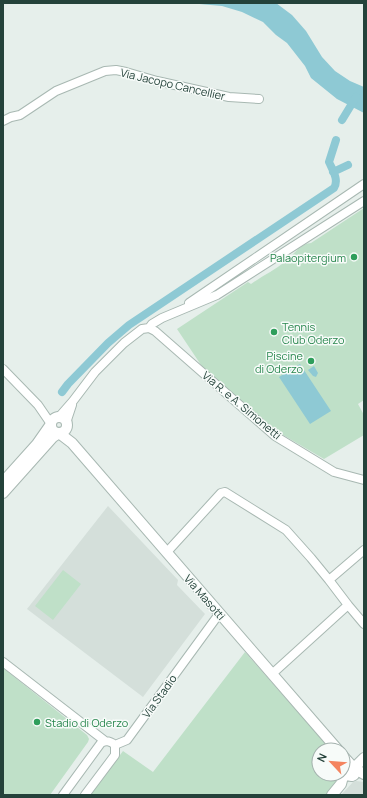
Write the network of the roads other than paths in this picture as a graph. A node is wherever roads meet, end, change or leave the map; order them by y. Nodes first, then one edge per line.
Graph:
1 (259, 99) dead end
2 (3, 121) edge
3 (364, 184) edge
4 (364, 201) edge
5 (280, 240) junction
6 (288, 254) junction
7 (218, 283) junction
8 (220, 293) junction
9 (176, 312) junction
10 (149, 328) junction
11 (3, 368) edge
12 (60, 423) junction
13 (364, 480) edge
14 (3, 482) edge
15 (3, 493) edge
16 (364, 550) edge
17 (167, 552) junction
18 (329, 580) junction
19 (348, 605) junction
20 (219, 614) junction
21 (364, 624) edge
22 (3, 662) edge
23 (272, 674) junction
24 (105, 741) junction
25 (331, 742) edge
26 (115, 745) junction
27 (364, 758) edge
28 (351, 769) edge
29 (351, 771) edge
30 (351, 771) edge
31 (364, 774) edge
32 (364, 778) edge
33 (341, 782) edge
34 (334, 792) edge
35 (63, 795) edge
36 (85, 795) edge

1 - 2 street, Via Jacopo Cancellier
3 - 5 street
4 - 6 street
5 - 6 street
5 - 7 street
6 - 8 street
7 - 8 street
7 - 9 street
8 - 9 street
9 - 10 street
10 - 12 street
10 - 13 street, Via R. e A. Simonetti
11 - 12 street, Via Masotti
12 - 14 street
12 - 15 street
12 - 17 street, Via Masotti
16 - 18 street
17 - 18 street
17 - 20 street, Via Masotti
18 - 19 street
19 - 21 street
19 - 23 street
20 - 23 street, Via Masotti
20 - 26 street, Via Stadio
22 - 24 street
23 - 25 street, Via Masotti
24 - 26 street
24 - 35 street
26 - 36 street
27 - 28 street
29 - 31 street
30 - 32 street
33 - 34 street

